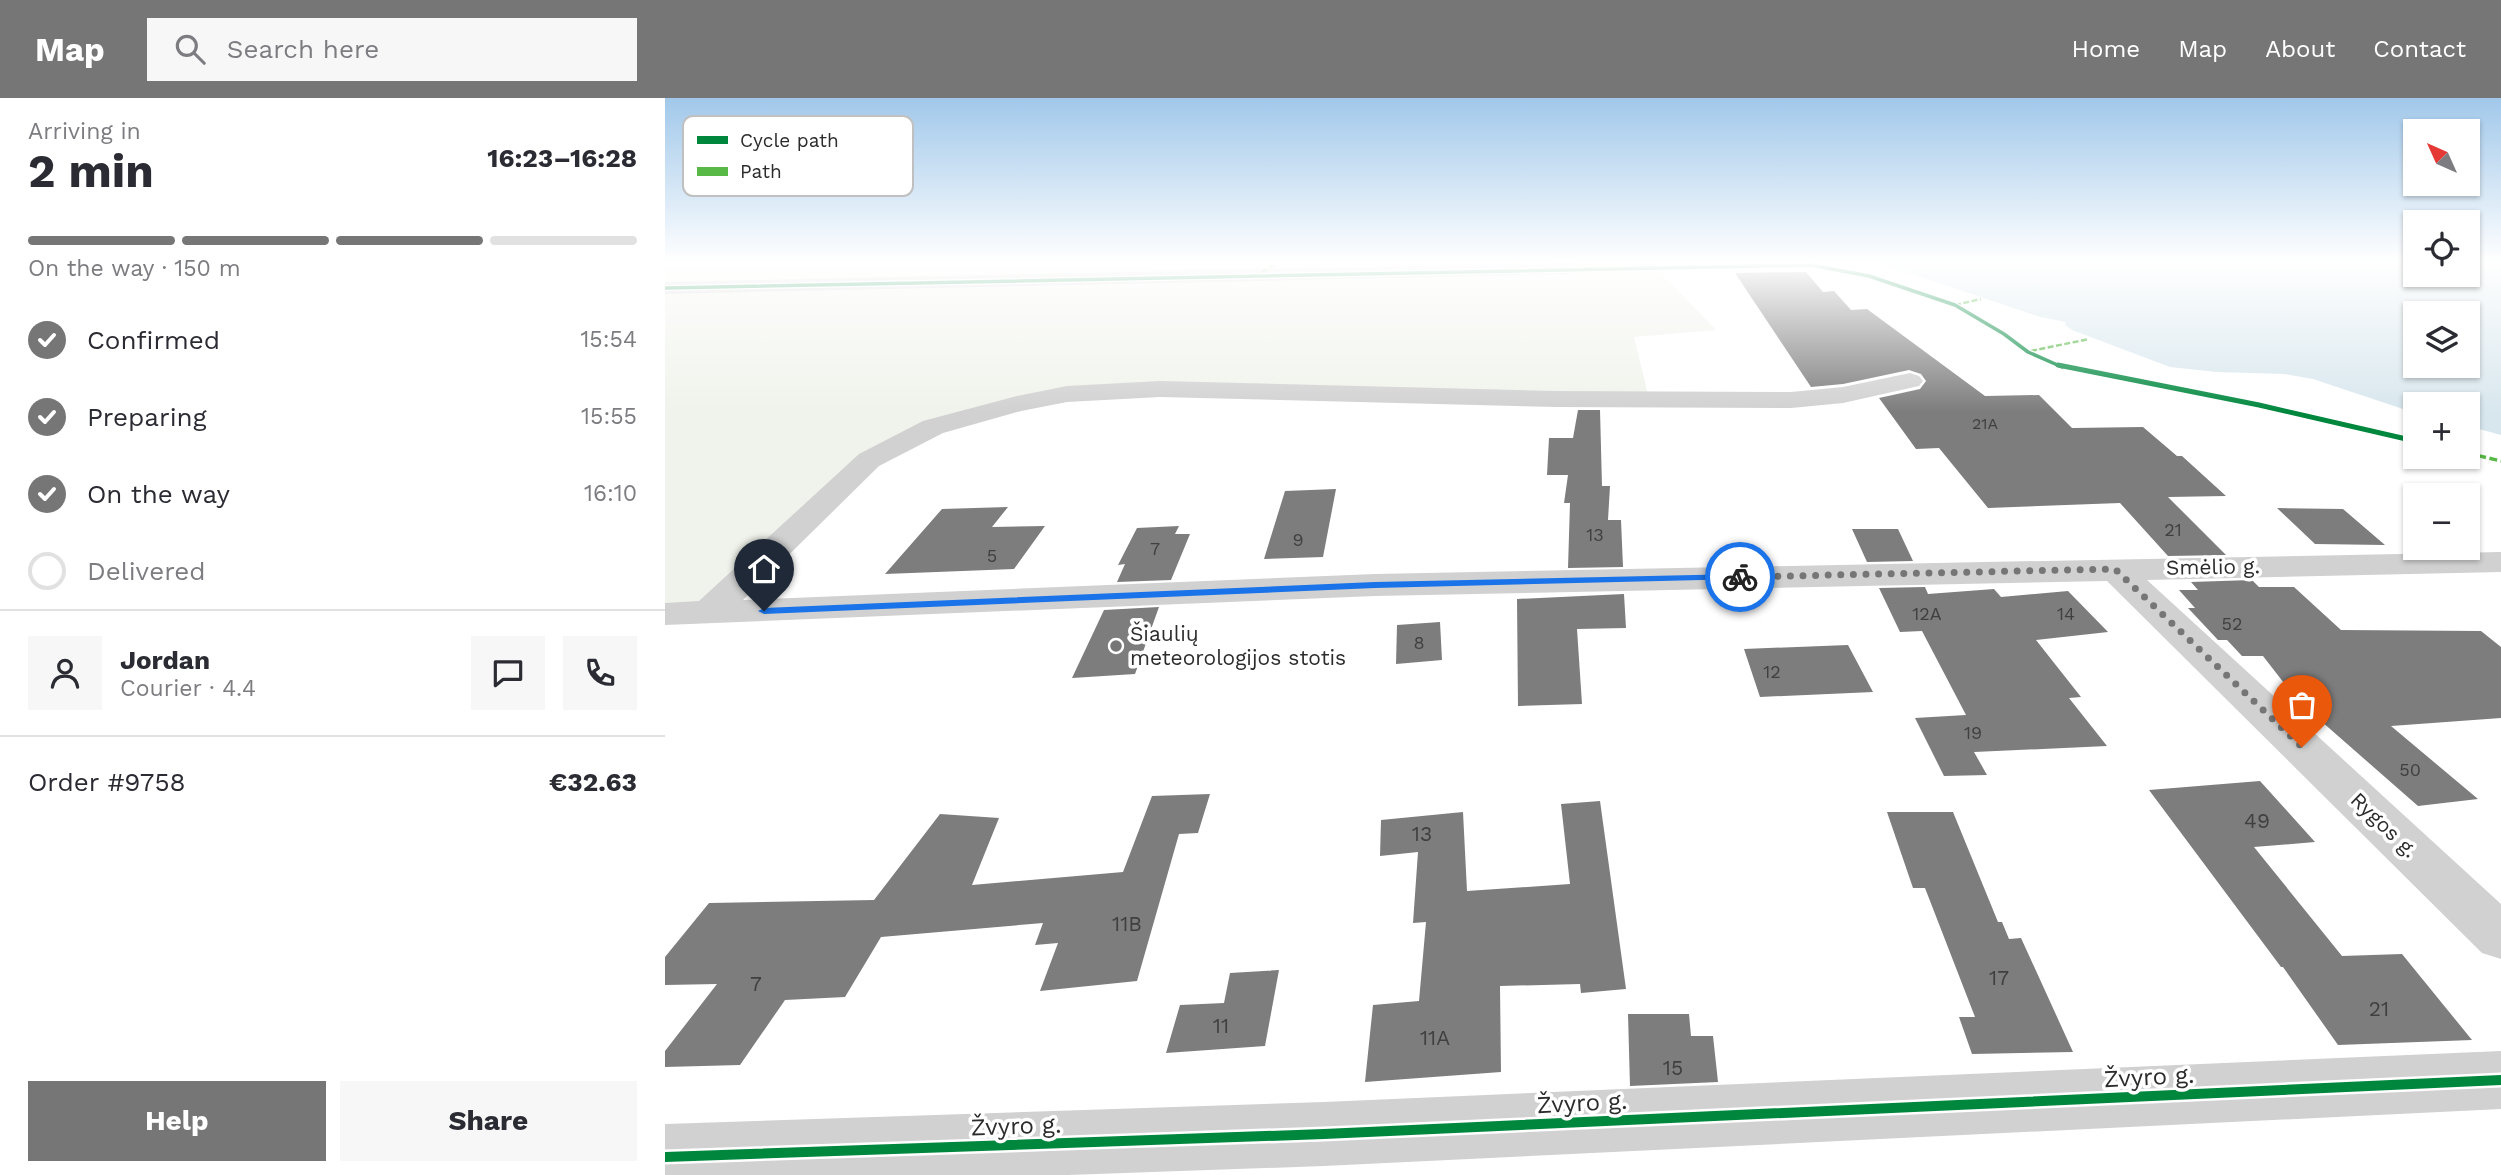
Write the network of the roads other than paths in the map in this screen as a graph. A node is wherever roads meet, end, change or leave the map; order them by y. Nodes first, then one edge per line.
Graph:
1 (1910, 381) dead end
2 (2501, 562) edge
3 (2115, 569) junction
4 (708, 613) junction
5 (665, 614) edge
6 (2501, 937) edge
7 (2501, 1080) edge
8 (665, 1157) edge

1 - 4 street
2 - 3 street, Smėlio g.
3 - 4 street, Smėlio g.
3 - 6 street, Rygos g.
4 - 5 street, Smėlio g.
7 - 8 street, Žvyro g.

